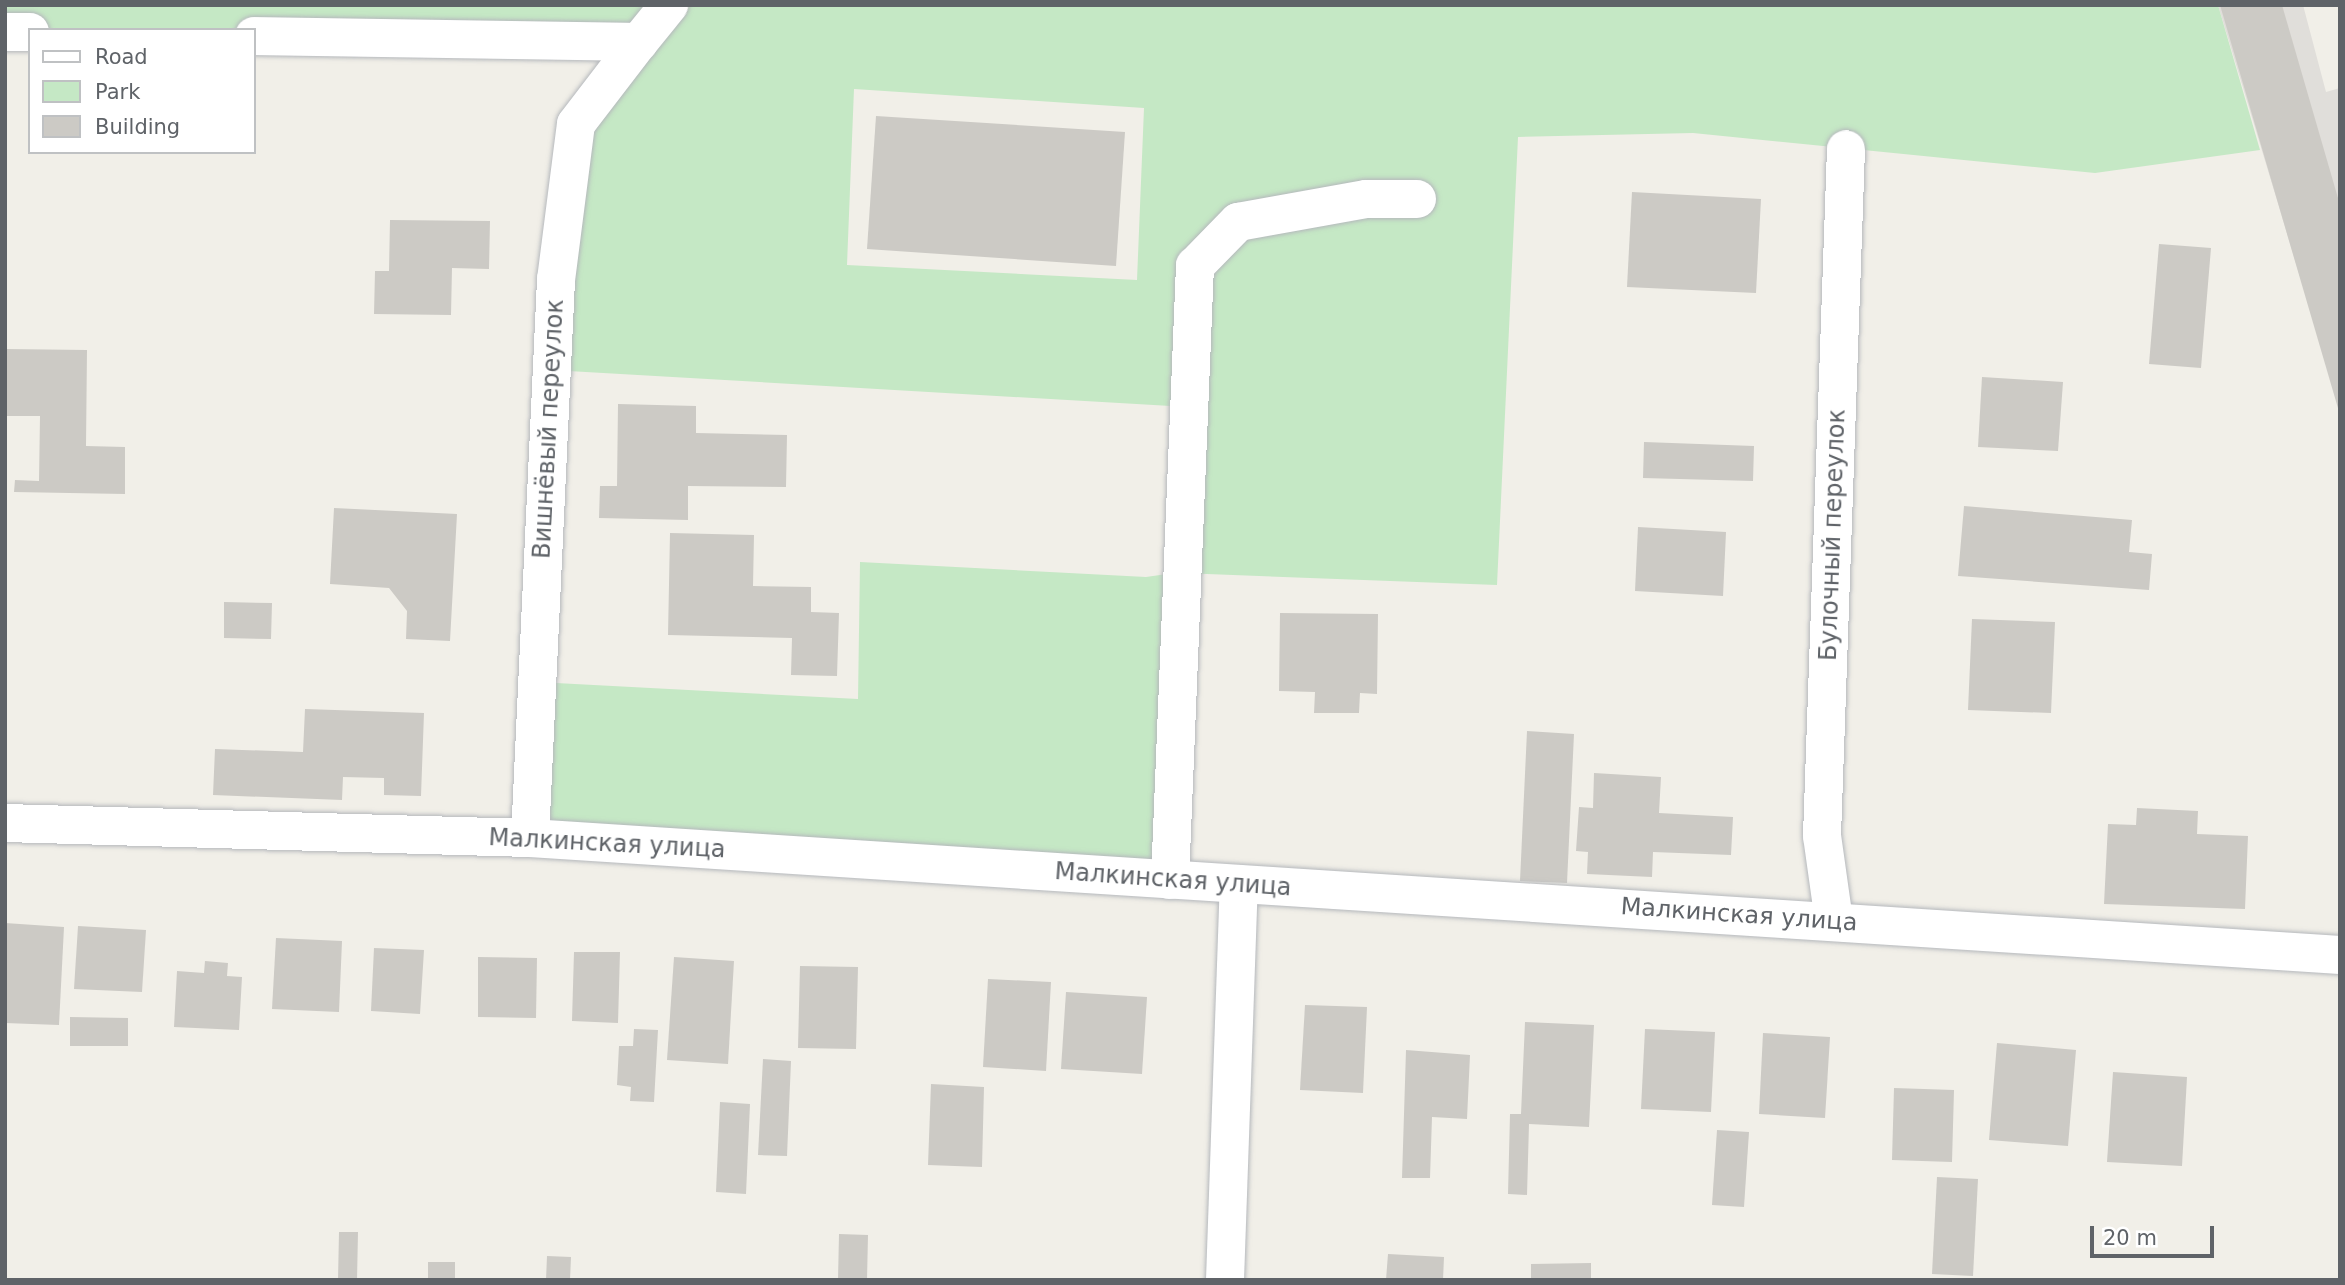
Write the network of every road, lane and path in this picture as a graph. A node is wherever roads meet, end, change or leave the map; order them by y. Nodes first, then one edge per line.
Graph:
1 (668, 5) edge
2 (5, 32) edge
3 (28, 32) edge
4 (256, 36) edge
5 (639, 42) junction
6 (1846, 149) dead end
7 (1417, 199) dead end
8 (5, 823) edge
9 (530, 838) junction
10 (1170, 880) junction
11 (1240, 884) junction
12 (1834, 921) junction
13 (2340, 955) edge
14 (1225, 1280) edge

1 - 5 street, Вишнёвый переулок
2 - 3 street
4 - 5 street
5 - 9 street, Вишнёвый переулок
6 - 12 street, Булочный переулок
7 - 10 street
8 - 9 street, Малкинская улица
9 - 10 street, Малкинская улица
10 - 11 street, Малкинская улица
11 - 12 street, Малкинская улица
11 - 14 street
12 - 13 street, Малкинская улица

